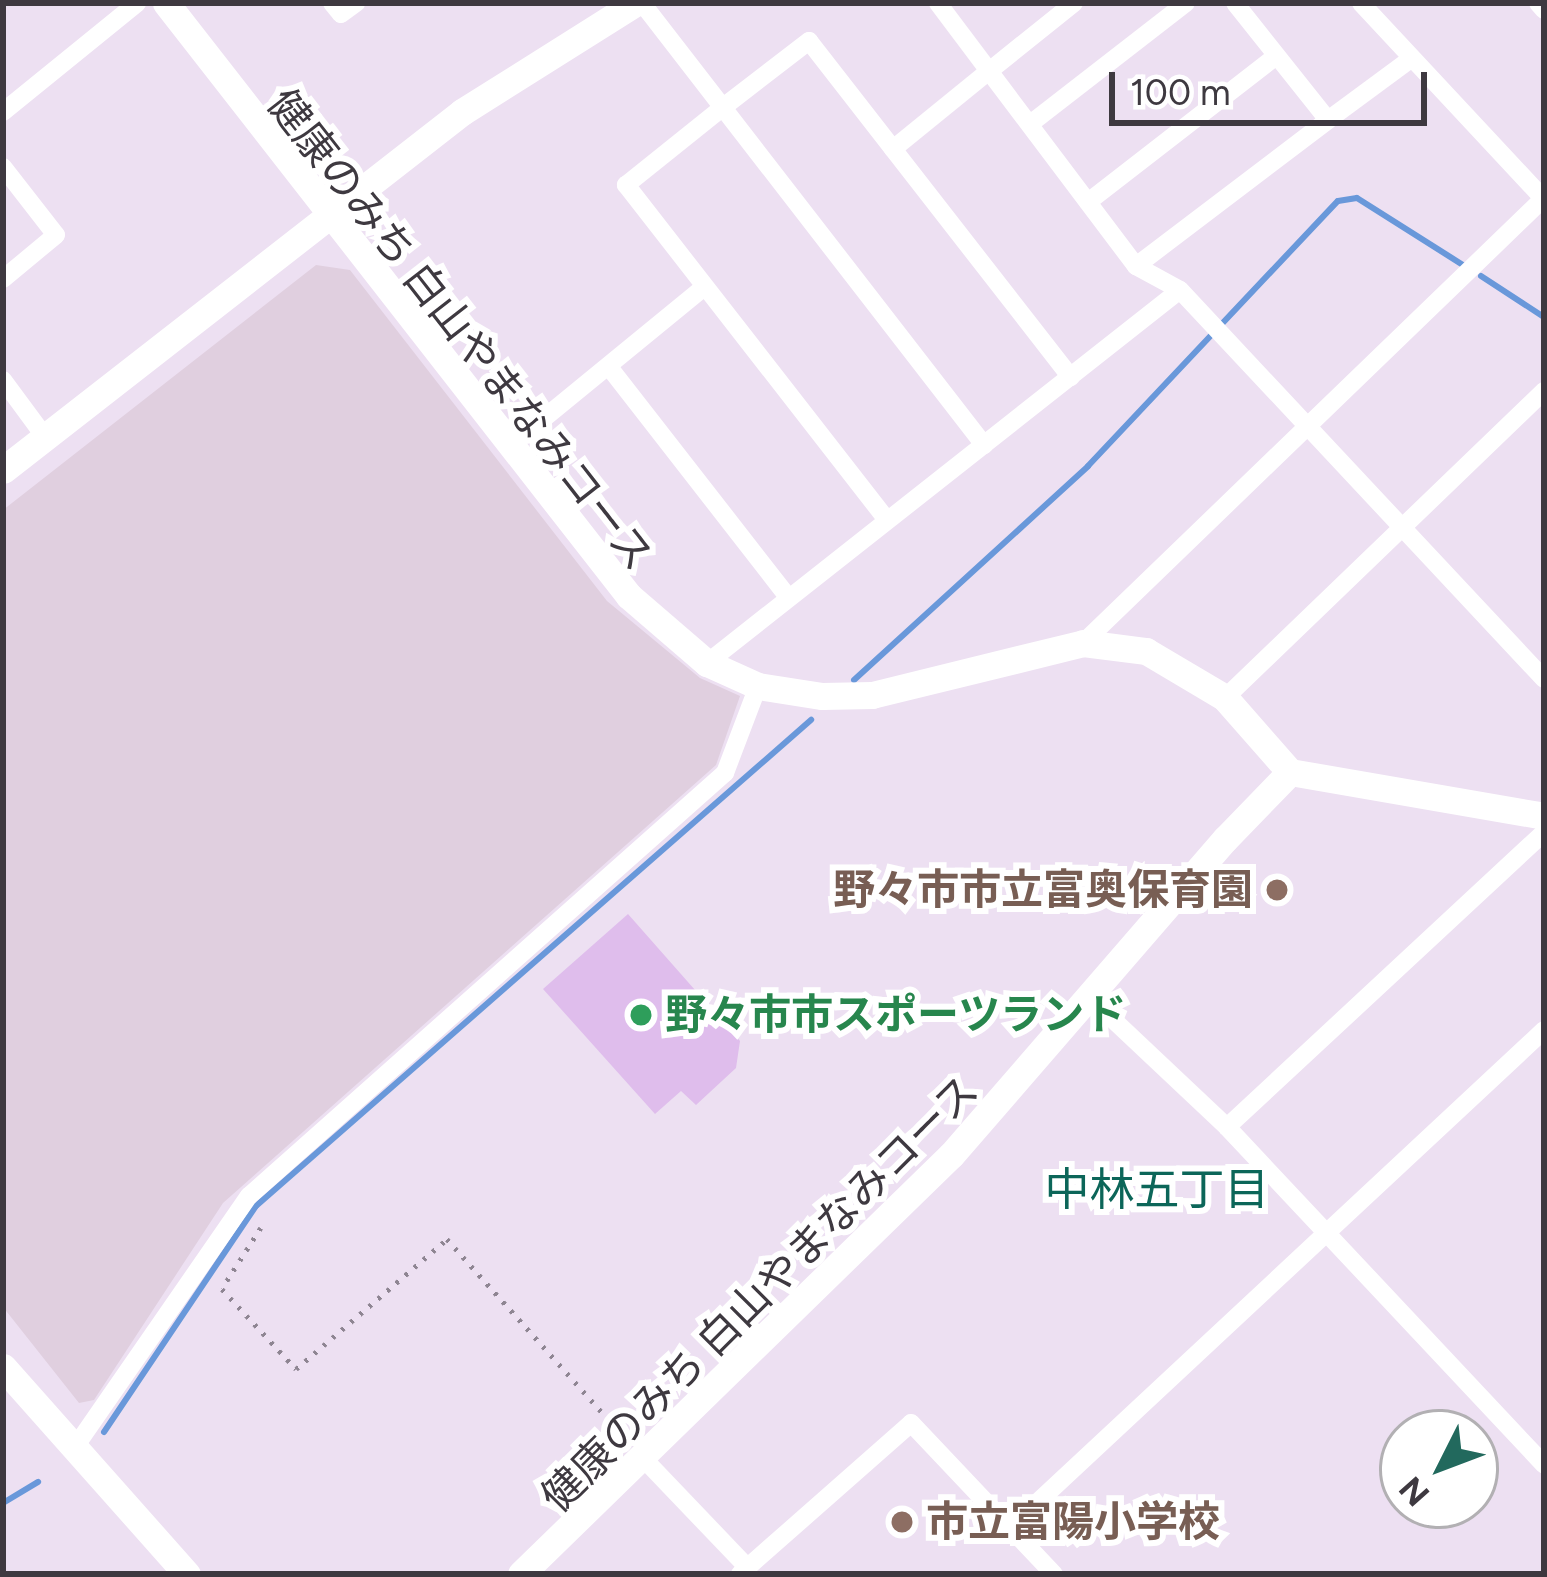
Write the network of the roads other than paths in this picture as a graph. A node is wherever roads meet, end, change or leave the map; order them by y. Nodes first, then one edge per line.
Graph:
1 (137, 3) edge
2 (166, 3) edge
3 (332, 3) edge
4 (356, 3) edge
5 (638, 3) edge
6 (938, 3) edge
7 (1074, 3) edge
8 (1186, 3) edge
9 (1235, 3) edge
10 (1361, 3) edge
11 (1538, 3) edge
12 (1544, 10) edge
13 (1276, 56) junction
14 (1412, 58) junction
15 (989, 71) junction
16 (722, 108) junction
17 (3, 112) edge
18 (1328, 120) junction
19 (1030, 124) junction
20 (893, 149) junction
21 (3, 167) edge
22 (1544, 199) edge
23 (1088, 202) junction
24 (331, 218) junction
25 (1136, 266) junction
26 (3, 278) edge
27 (704, 288) junction
28 (1180, 290) junction
29 (609, 368) junction
30 (1071, 377) junction
31 (3, 380) edge
32 (1544, 391) edge
33 (1310, 428) junction
34 (45, 436) junction
35 (984, 445) junction
36 (510, 446) junction
37 (3, 470) edge
38 (887, 520) junction
39 (1402, 528) junction
40 (788, 597) junction
41 (1083, 644) junction
42 (707, 664) junction
43 (1544, 679) edge
44 (758, 686) junction
45 (1225, 698) junction
46 (1290, 772) junction
47 (1544, 816) edge
48 (1544, 832) edge
49 (1088, 996) junction
50 (1544, 1030) edge
51 (1227, 1126) junction
52 (1326, 1233) junction
53 (3, 1366) edge
54 (73, 1450) junction
55 (642, 1456) junction
56 (1544, 1464) edge
57 (1010, 1528) junction
58 (744, 1571) edge
59 (188, 1574) edge
60 (520, 1574) edge
61 (1054, 1574) edge

1 - 17 street
2 - 24 street
3 - 4 street
5 - 16 street
5 - 24 street
6 - 15 street
7 - 15 street
8 - 19 street
9 - 13 street
10 - 14 street
11 - 12 street
13 - 18 street
13 - 23 street
14 - 18 street
14 - 22 street
15 - 19 street
15 - 20 street
16 - 20 street
16 - 27 street
16 - 35 street
18 - 25 street
19 - 23 street
20 - 30 street
21 - 26 street
22 - 33 street
23 - 25 street
24 - 34 street
24 - 36 street
25 - 28 street
27 - 29 street
27 - 38 street
28 - 30 street
28 - 33 street
29 - 36 street
29 - 40 street
30 - 35 street
31 - 34 street
32 - 39 street
33 - 39 street
33 - 41 street
34 - 37 street
35 - 38 street
36 - 42 street
38 - 40 street
39 - 43 street
39 - 45 street
40 - 42 street
41 - 44 street
41 - 45 street
42 - 44 street
44 - 54 street
45 - 46 street
46 - 47 street
46 - 49 street
48 - 51 street
49 - 51 street
49 - 55 street
50 - 52 street
51 - 52 street
52 - 56 street
52 - 57 street
53 - 54 street
54 - 59 street
55 - 58 street
55 - 60 street
57 - 58 street
57 - 61 street

